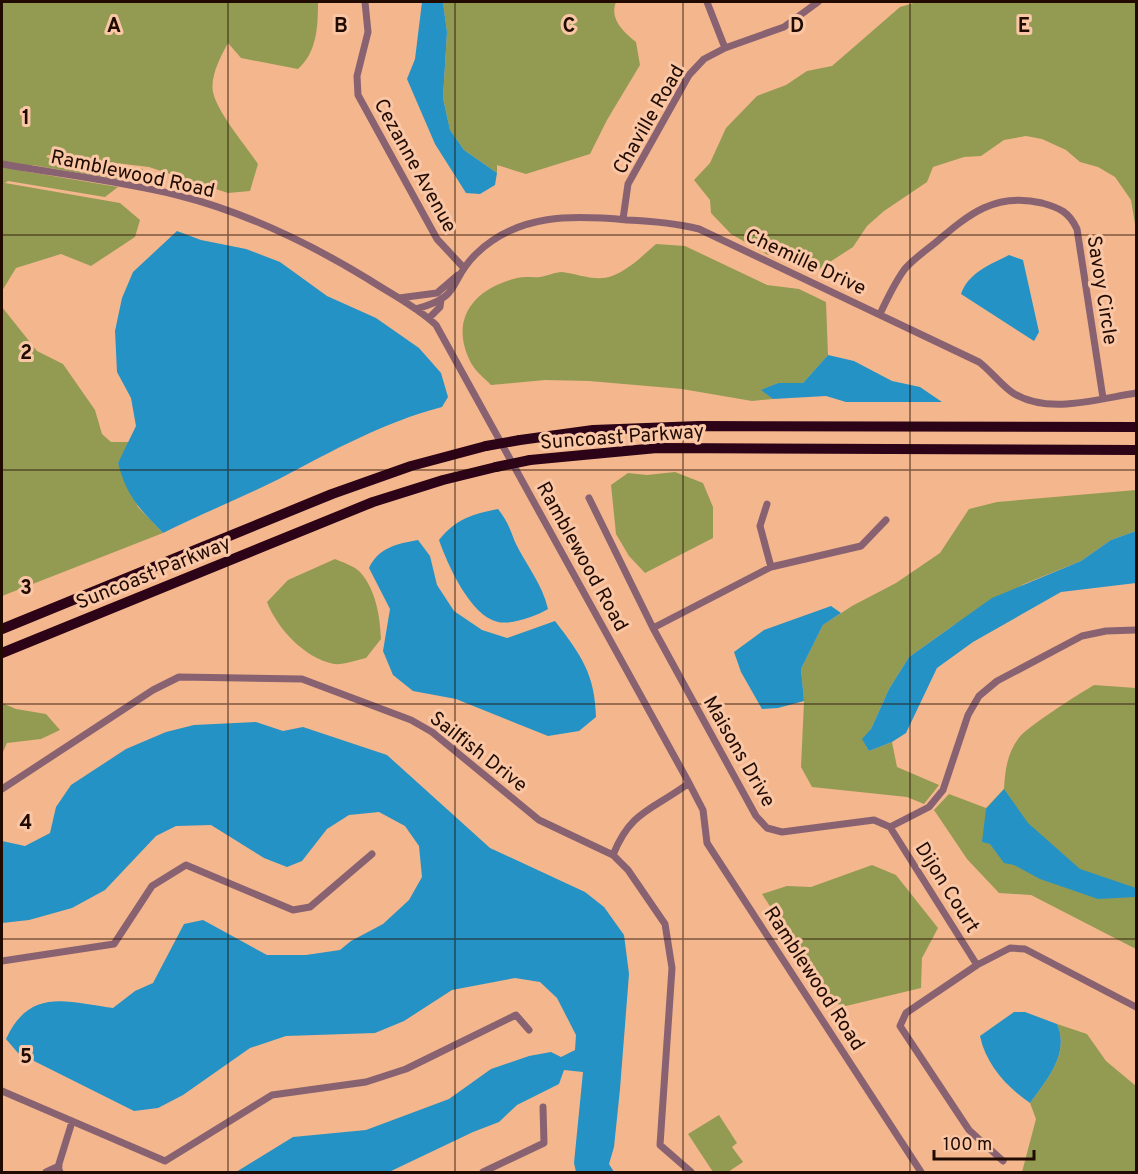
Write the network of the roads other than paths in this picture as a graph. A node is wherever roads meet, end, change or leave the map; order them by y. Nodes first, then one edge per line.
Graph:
1 (365, 2) edge
2 (707, 2) edge
3 (818, 2) edge
4 (724, 48) junction
5 (2, 164) edge
6 (623, 219) junction
7 (464, 267) junction
8 (458, 275) junction
9 (436, 293) junction
10 (399, 298) junction
11 (442, 300) junction
12 (416, 309) junction
13 (880, 314) junction
14 (429, 318) junction
15 (1137, 393) edge
16 (1103, 398) junction
17 (1137, 427) edge
18 (1137, 450) edge
19 (589, 498) dead end
20 (767, 504) dead end
21 (886, 520) dead end
22 (771, 567) junction
23 (653, 628) junction
24 (2, 629) edge
25 (1137, 630) edge
26 (2, 653) edge
27 (689, 783) junction
28 (2, 789) edge
29 (890, 827) junction
30 (372, 854) dead end
31 (612, 855) junction
32 (2, 961) edge
33 (977, 965) junction
34 (1137, 1007) edge
35 (529, 1030) dead end
36 (2, 1090) edge
37 (543, 1107) dead end
38 (72, 1122) junction
39 (1003, 1161) dead end
40 (59, 1169) edge
41 (46, 1173) edge
42 (483, 1173) edge
43 (691, 1173) edge
44 (921, 1173) edge

1 - 7 street, Cezanne Avenue
2 - 4 street
3 - 4 street, Chaville Road
4 - 6 street, Chaville Road
5 - 10 street, Ramblewood Road
6 - 7 street, Chemille Drive
6 - 13 street, Chemille Drive
7 - 8 street, Chemille Drive
8 - 9 street, Chemille Drive
8 - 11 street, Chemille Drive
9 - 10 street
9 - 11 street
10 - 12 street, Ramblewood Road
11 - 12 street
11 - 14 street, Chemille Drive
12 - 14 street, Ramblewood Road
13 - 16 street, Chemille Drive
13 - 16 street, Savoy Circle
14 - 27 street, Ramblewood Road
15 - 16 street, Chemille Drive
17 - 24 highway, Suncoast Parkway, bridge
18 - 26 highway, Suncoast Parkway, bridge
19 - 23 street, Maisons Drive
20 - 22 street
21 - 22 street
22 - 23 street
23 - 29 street, Maisons Drive
25 - 29 street
27 - 31 street
27 - 44 street, Ramblewood Road
28 - 31 street, Sailfish Drive
29 - 33 street, Dijon Court
30 - 32 street
31 - 43 street, Sailfish Drive
33 - 34 street
33 - 39 street
35 - 38 street
36 - 38 street
37 - 42 street
38 - 40 street
40 - 41 street

